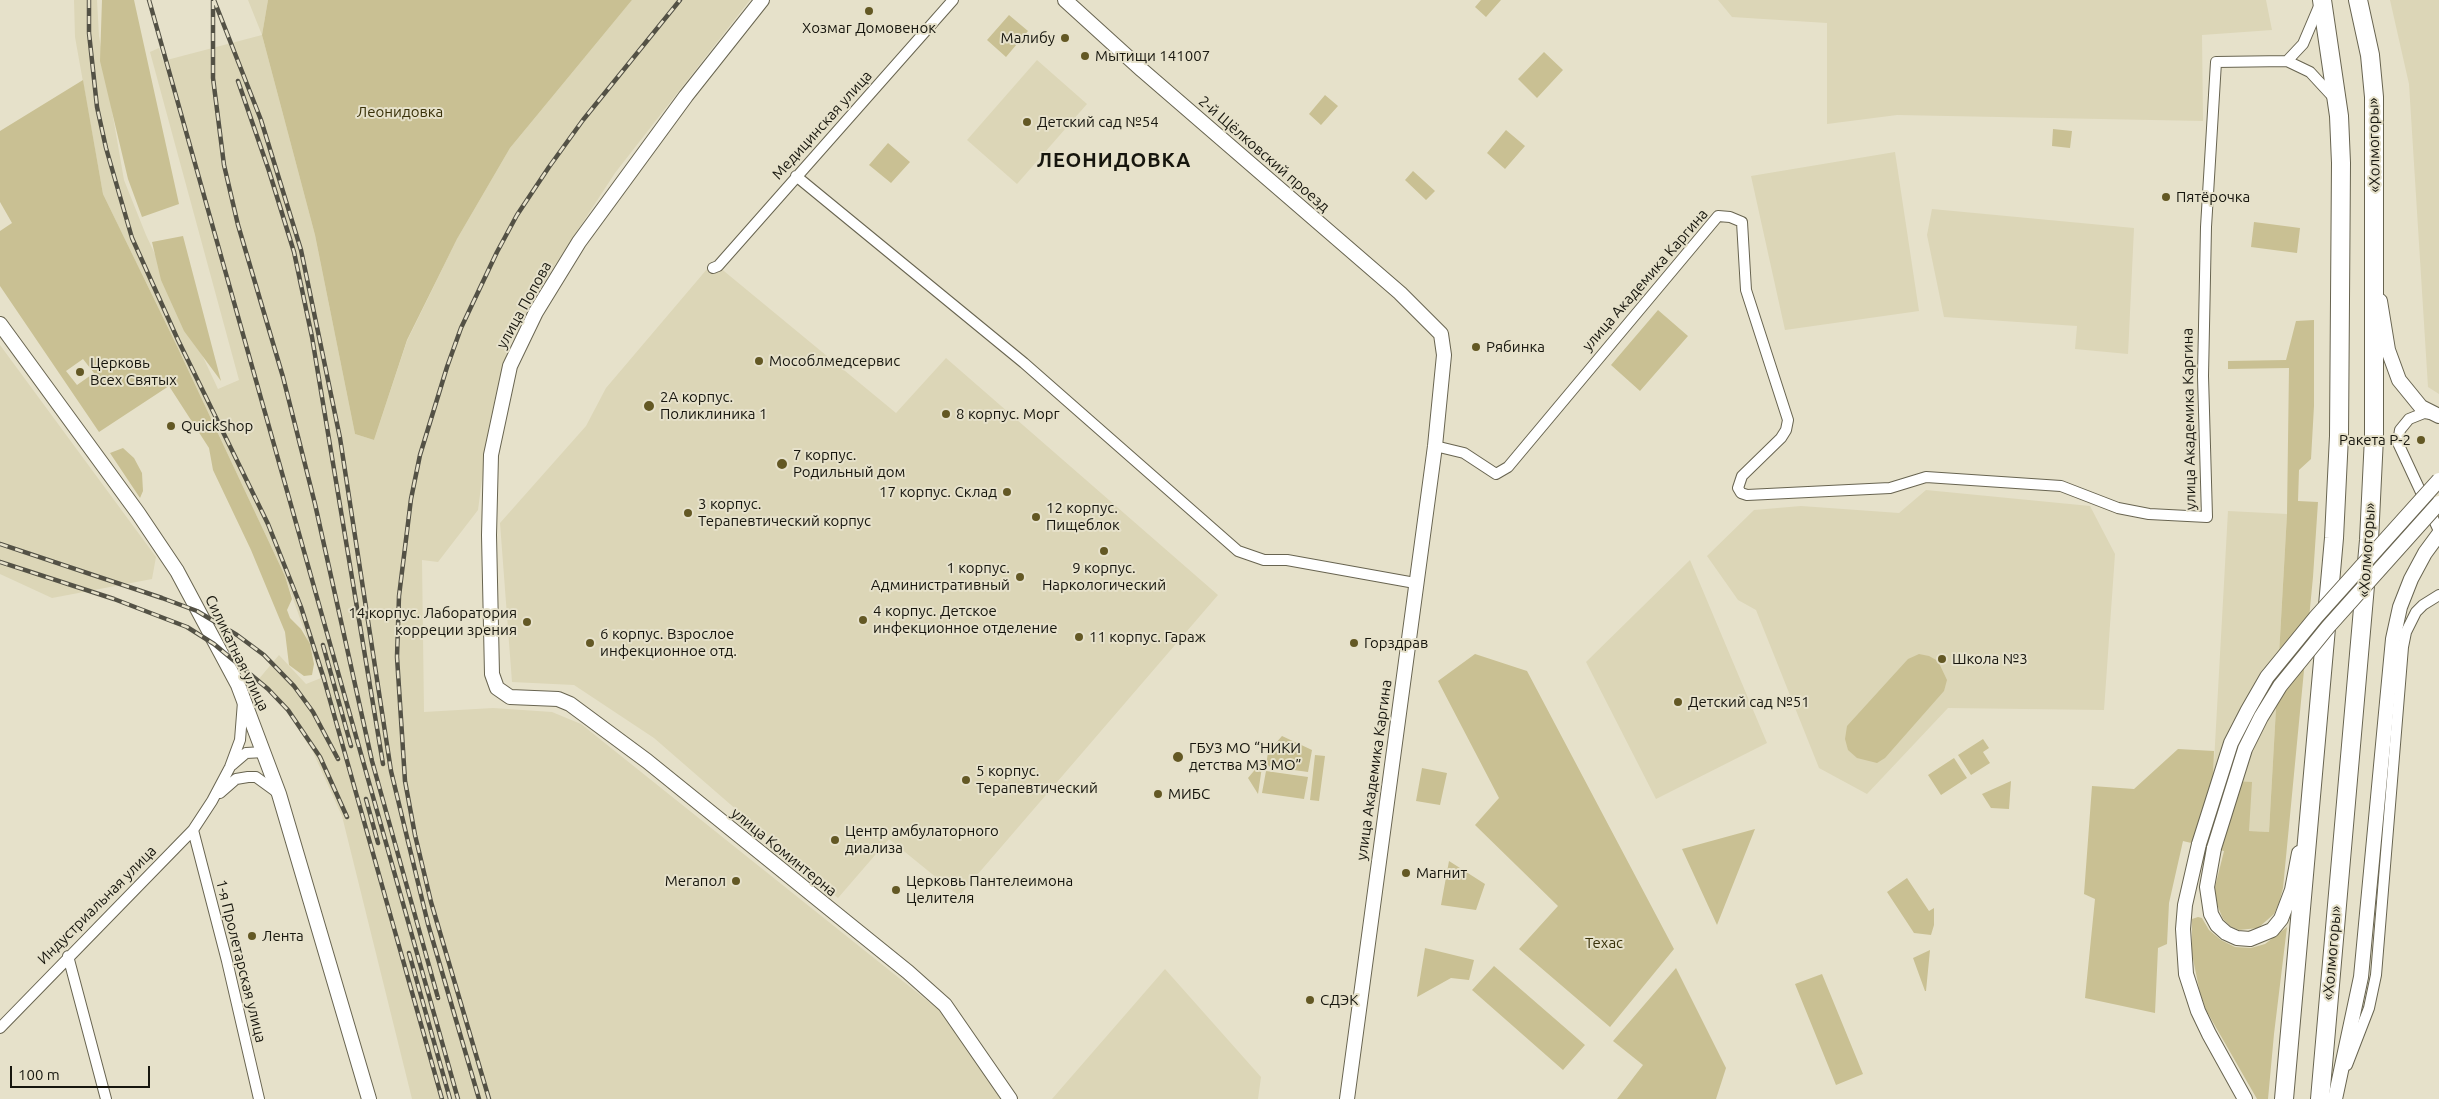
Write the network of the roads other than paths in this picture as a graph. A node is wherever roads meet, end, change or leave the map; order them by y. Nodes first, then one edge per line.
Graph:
1 (762, 0) edge
2 (953, 0) edge
3 (1065, 0) edge
4 (2322, 0) edge
5 (2358, 0) edge
6 (2287, 61) junction
7 (2337, 100) junction
8 (796, 176) junction
9 (2374, 257) junction
10 (713, 268) dead end
11 (0, 324) edge
12 (1441, 334) joint
13 (2437, 417) edge
14 (1435, 446) junction
15 (2439, 480) edge
16 (2439, 503) edge
17 (2439, 533) edge
18 (1414, 583) junction
19 (2439, 595) edge
20 (497, 688) joint
21 (243, 696) junction
22 (264, 752) junction
23 (230, 767) junction
24 (2314, 768) junction
25 (279, 794) junction
26 (212, 801) junction
27 (193, 830) junction
28 (68, 956) junction
29 (0, 1028) edge
30 (2331, 1097) edge
31 (106, 1099) edge
32 (259, 1099) edge
33 (369, 1099) edge
34 (1010, 1099) edge
35 (1347, 1099) edge
36 (2245, 1099) edge
37 (2284, 1099) edge

1 - 20 street, улица Попова
2 - 8 street, Медицинская улица
3 - 12 street, 2-й Щёлковский проезд
4 - 6 street
4 - 7 highway
5 - 9 highway, «Холмогоры»
6 - 7 street, улица Академика Каргина
6 - 14 street, улица Академика Каргина
7 - 24 highway
8 - 10 street, Медицинская улица
8 - 18 street
9 - 13 street
9 - 30 highway, «Холмогоры»
11 - 21 street, Силикатная улица
12 - 14 street, улица Академика Каргина
13 - 17 street
14 - 18 street, улица Академика Каргина
15 - 36 street, bridge
16 - 24 street, bridge
17 - 30 street
18 - 35 street, улица Академика Каргина
19 - 30 street
20 - 34 street, улица Коминтерна
21 - 22 street, Силикатная улица
21 - 23 street, Индустриальная улица
22 - 23 street, Индустриальная улица
22 - 25 street, Силикатная улица
23 - 26 street, Индустриальная улица
24 - 37 highway
25 - 26 street, Индустриальная улица
25 - 33 street, Силикатная улица
26 - 27 street, Индустриальная улица
27 - 28 street, Индустриальная улица
27 - 32 street, 1-я Пролетарская улица
28 - 29 street, Индустриальная улица
28 - 31 street

